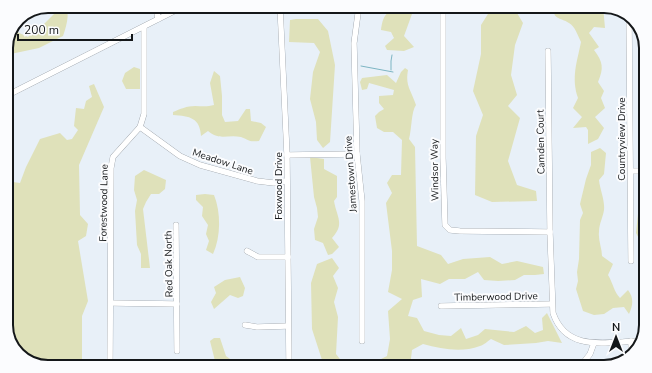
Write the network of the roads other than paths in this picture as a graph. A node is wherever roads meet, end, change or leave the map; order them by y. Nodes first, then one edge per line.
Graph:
1 (157, 13) edge
2 (170, 13) edge
3 (280, 13) edge
4 (358, 13) edge
5 (443, 13) edge
6 (158, 19) junction
7 (630, 25) edge
8 (144, 27) junction
9 (548, 51) dead end
10 (13, 92) edge
11 (140, 126) junction
12 (357, 154) junction
13 (288, 155) junction
14 (631, 171) junction
15 (639, 171) edge
16 (287, 181) junction
17 (176, 225) dead end
18 (550, 232) junction
19 (246, 251) dead end
20 (288, 257) junction
21 (631, 261) dead end
22 (111, 303) junction
23 (177, 304) junction
24 (552, 304) junction
25 (441, 306) dead end
26 (245, 325) dead end
27 (288, 326) junction
28 (362, 340) dead end
29 (632, 341) joint
30 (594, 343) junction
31 (632, 346) edge
32 (177, 350) dead end
33 (110, 360) edge
34 (289, 360) edge
35 (585, 360) edge

1 - 6 street
2 - 6 street
3 - 13 street, Foxwood Drive
4 - 12 street, Jamestown Drive
5 - 18 street, Windsor Way
6 - 8 street
7 - 14 street, Countryview Drive
8 - 10 street
8 - 11 street, Forestwood Lane
9 - 18 street, Camden Court
11 - 16 street, Meadow Lane
11 - 22 street, Forestwood Lane
12 - 13 street
12 - 28 street, Jamestown Drive
13 - 16 street, Foxwood Drive
14 - 15 street
14 - 21 street, Countryview Drive
16 - 20 street, Foxwood Drive
17 - 23 street, Red Oak North
18 - 24 street, Camden Court
19 - 20 street
20 - 27 street, Foxwood Drive
22 - 23 street
22 - 33 street, Forestwood Lane
23 - 32 street, Red Oak North
24 - 25 street, Timberwood Drive
24 - 30 street, Camden Court
26 - 27 street
27 - 34 street, Foxwood Drive
29 - 30 street, Camden Court
29 - 31 street
30 - 35 street

